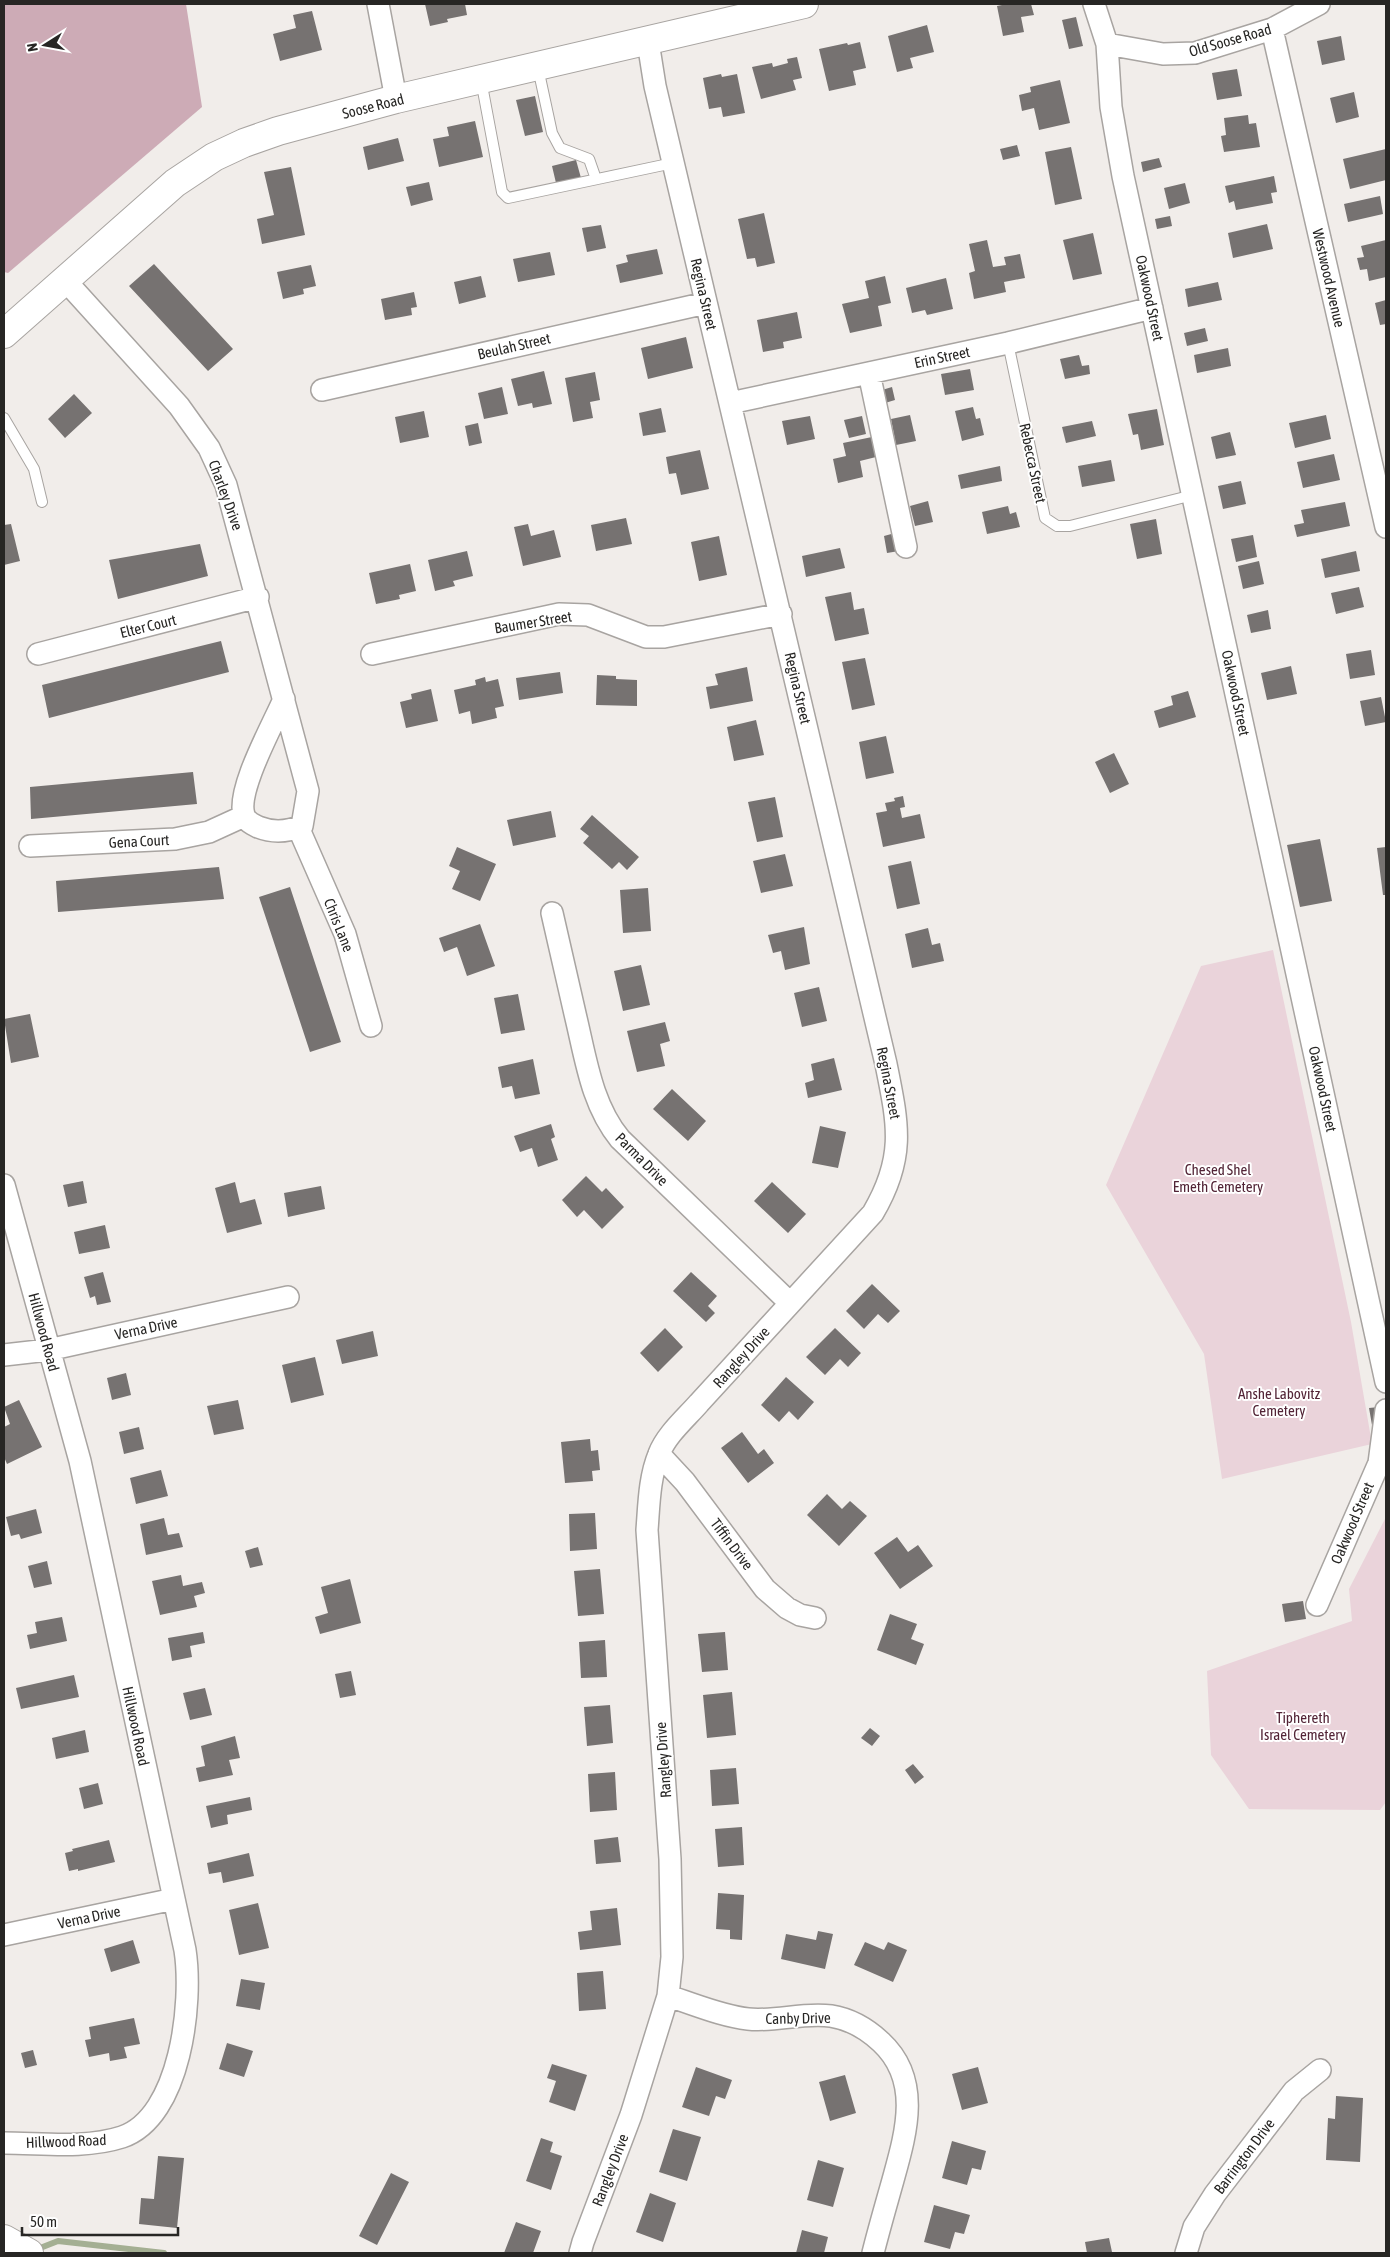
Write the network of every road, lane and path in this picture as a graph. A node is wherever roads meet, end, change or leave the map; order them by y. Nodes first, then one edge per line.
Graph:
1 (378, 4) edge
2 (804, 4) edge
3 (1094, 4) edge
4 (1318, 4) edge
5 (1272, 29) junction
6 (648, 42) junction
7 (1107, 44) junction
8 (538, 67) junction
9 (481, 80) junction
10 (396, 100) junction
11 (673, 163) junction
12 (596, 179) junction
13 (64, 279) junction
14 (706, 302) junction
15 (1152, 308) junction
16 (4, 334) edge
17 (1008, 343) junction
18 (869, 373) junction
19 (322, 390) dead end
20 (730, 403) junction
21 (4, 418) edge
22 (1193, 495) junction
23 (42, 502) dead end
24 (1386, 527) edge
25 (906, 547) dead end
26 (258, 597) junction
27 (781, 614) junction
28 (38, 654) dead end
29 (372, 654) dead end
30 (284, 699) junction
31 (244, 816) junction
32 (298, 827) junction
33 (30, 846) dead end
34 (552, 913) dead end
35 (371, 1026) dead end
36 (4, 1185) edge
37 (288, 1297) dead end
38 (790, 1303) junction
39 (48, 1350) junction
40 (4, 1355) edge
41 (1386, 1382) edge
42 (1386, 1410) edge
43 (659, 1454) junction
44 (1318, 1605) dead end
45 (815, 1618) dead end
46 (174, 1899) junction
47 (4, 1935) edge
48 (668, 1996) junction
49 (1320, 2070) dead end
50 (4, 2143) edge
51 (4, 2239) edge
52 (29, 2253) edge
53 (580, 2253) edge
54 (873, 2253) edge
55 (1186, 2253) edge

1 - 10 street
2 - 6 street, Soose Road
3 - 7 street, Oakwood Street
4 - 5 street, Old Soose Road
5 - 7 street, Old Soose Road
5 - 24 street, Westwood Avenue
6 - 8 street, Soose Road
6 - 11 street, Regina Street
7 - 15 street, Oakwood Street
8 - 9 street, Soose Road
8 - 12 lane
9 - 10 street, Soose Road
9 - 12 lane
10 - 13 street, Soose Road
11 - 12 lane
11 - 14 street, Regina Street
13 - 16 street, Soose Road
13 - 26 street, Charley Drive
14 - 19 street, Beulah Street
14 - 20 street, Regina Street
15 - 17 street, Erin Street
15 - 22 street, Oakwood Street
17 - 18 street, Erin Street
17 - 22 lane, Rebecca Street
18 - 20 street, Erin Street
18 - 25 street
20 - 27 street, Regina Street
21 - 23 lane
22 - 41 street, Oakwood Street
26 - 28 street, Elter Court
26 - 30 street, Charley Drive
27 - 29 street, Baumer Street
27 - 38 street, Regina Street
30 - 31 street
30 - 32 street, Charley Drive
31 - 32 street
31 - 33 street, Gena Court
32 - 35 street, Chris Lane
34 - 38 street, Parma Drive
36 - 39 street, Hillwood Road
37 - 39 street, Verna Drive
38 - 43 street, Rangley Drive
39 - 40 street, Verna Drive
39 - 46 street, Hillwood Road
42 - 44 street, Oakwood Street
43 - 45 street, Tiffin Drive
43 - 48 street, Rangley Drive
46 - 47 street, Verna Drive
46 - 50 street, Hillwood Road
48 - 53 street, Rangley Drive
48 - 54 street, Canby Drive
49 - 55 street, Barrington Drive
51 - 52 street

